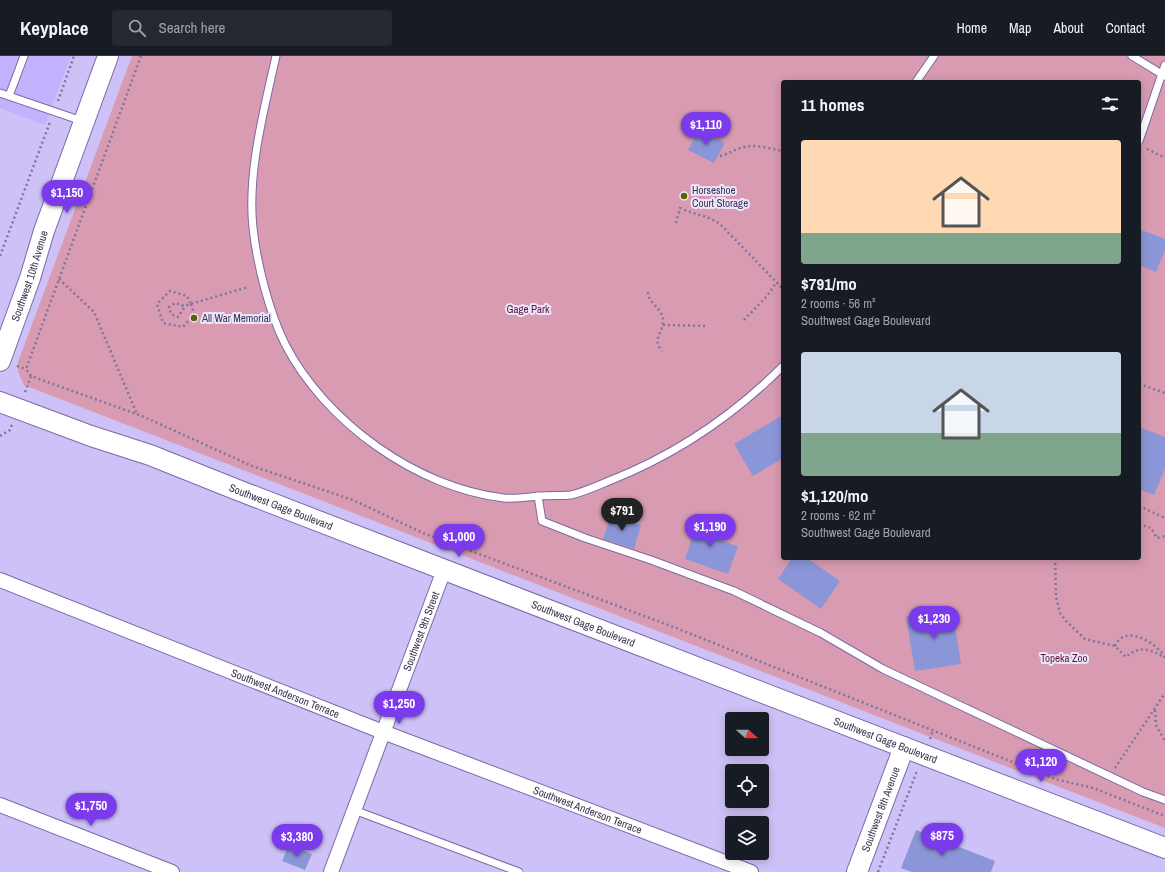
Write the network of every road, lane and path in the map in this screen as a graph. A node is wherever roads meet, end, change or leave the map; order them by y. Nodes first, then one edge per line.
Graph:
1 (24, 56) edge
2 (74, 56) edge
3 (108, 56) edge
4 (141, 56) edge
5 (276, 56) edge
6 (934, 56) edge
7 (1132, 56) edge
8 (1165, 65) edge
9 (1163, 75) edge
10 (917, 80) edge
11 (0, 93) edge
12 (9, 96) junction
13 (54, 112) junction
14 (84, 122) junction
15 (1141, 136) edge
16 (1146, 148) dead end
17 (781, 151) edge
18 (720, 156) dead end
19 (1165, 158) edge
20 (676, 223) dead end
21 (0, 256) edge
22 (59, 279) junction
23 (776, 283) junction
24 (248, 287) dead end
25 (781, 287) edge
26 (648, 292) dead end
27 (191, 304) junction
28 (184, 308) dead end
29 (744, 320) dead end
30 (663, 325) junction
31 (707, 326) dead end
32 (662, 351) dead end
33 (0, 361) edge
34 (781, 368) edge
35 (1141, 385) edge
36 (1165, 393) edge
37 (0, 402) edge
38 (137, 414) junction
39 (10, 430) dead end
40 (0, 436) edge
41 (538, 496) junction
42 (1141, 507) edge
43 (1165, 518) edge
44 (1141, 525) edge
45 (1165, 536) edge
46 (1055, 560) edge
47 (444, 570) junction
48 (0, 580) edge
49 (1115, 646) junction
50 (1165, 657) edge
51 (1165, 693) edge
52 (1155, 709) junction
53 (933, 730) junction
54 (383, 732) junction
55 (1165, 741) edge
56 (904, 747) junction
57 (923, 755) junction
58 (1113, 771) dead end
59 (1165, 800) edge
60 (0, 805) edge
61 (354, 810) junction
62 (1165, 816) edge
63 (1165, 848) edge
64 (172, 872) edge
65 (331, 872) edge
66 (519, 872) edge
67 (751, 872) edge
68 (857, 872) edge
69 (878, 872) edge

1 - 12 lane
2 - 13 path
3 - 14 main road, Southwest 10th Avenue
4 - 22 path
5 - 41 lane
6 - 10 lane
7 - 9 lane
8 - 9 lane
9 - 15 lane
11 - 12 lane
12 - 13 lane
13 - 14 lane
13 - 21 path
14 - 33 main road, Southwest 10th Avenue
16 - 19 path
17 - 18 path
20 - 23 path
22 - 38 path
22 - 38 path
23 - 25 path
23 - 29 path
24 - 27 path
26 - 30 path
27 - 27 path
27 - 28 path
30 - 31 path
30 - 32 path
34 - 41 lane
35 - 36 path
37 - 47 main road, Southwest Gage Boulevard
38 - 53 path
39 - 40 path
41 - 59 lane
42 - 43 path
44 - 45 path
46 - 49 path
47 - 54 street, Southwest 9th Street
47 - 56 main road, Southwest Gage Boulevard
48 - 54 street, Southwest Anderson Terrace
49 - 50 path
49 - 50 path
51 - 52 path
52 - 55 path
52 - 58 path
53 - 57 path
53 - 62 path
54 - 61 street, Southwest 9th Street
54 - 67 street, Southwest Anderson Terrace
56 - 57 main road, Southwest Gage Boulevard
56 - 68 main road, Southwest 8th Avenue
57 - 63 main road, Southwest Gage Boulevard
57 - 69 path
60 - 64 street
61 - 65 street, Southwest 9th Street
61 - 66 lane

